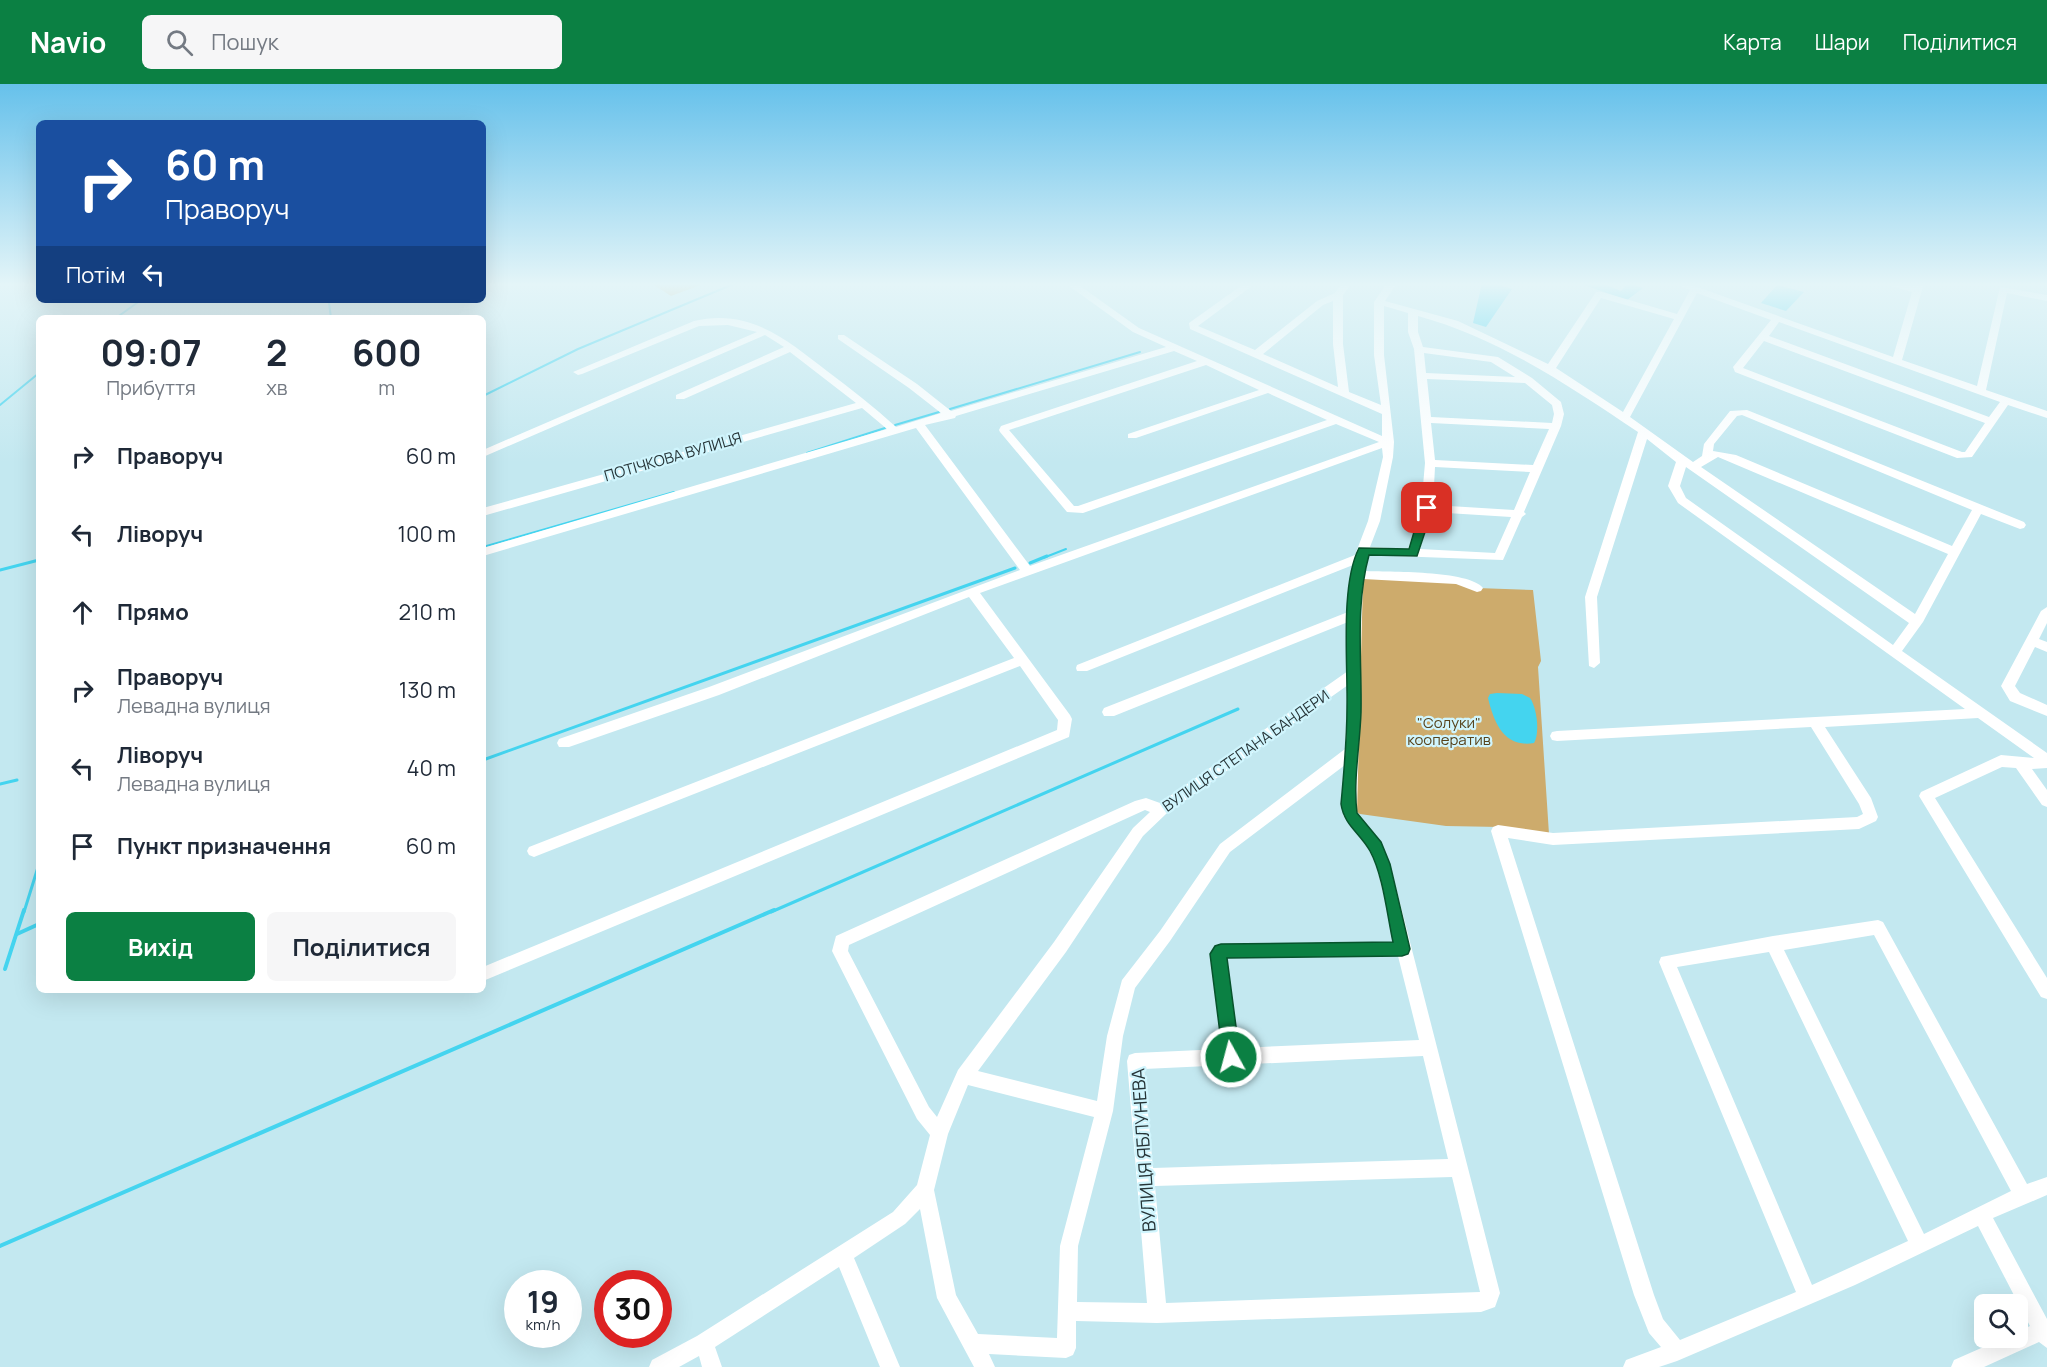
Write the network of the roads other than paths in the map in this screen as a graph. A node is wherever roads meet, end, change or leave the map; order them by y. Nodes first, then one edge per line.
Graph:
1 (649, 343) edge
2 (740, 343) edge
3 (785, 343) edge
4 (850, 343) edge
5 (1163, 343) edge
6 (1228, 343) edge
7 (1270, 343) edge
8 (1338, 343) edge
9 (1379, 343) edge
10 (1417, 343) edge
11 (1496, 343) edge
12 (1567, 343) edge
13 (1664, 343) edge
14 (1758, 343) edge
15 (1779, 343) edge
16 (1844, 343) edge
17 (1902, 343) edge
18 (1991, 343) edge
19 (792, 347) junction
20 (1174, 348) junction
21 (1419, 349) junction
22 (1255, 355) junction
23 (1206, 362) junction
24 (1897, 362) junction
25 (1550, 369) junction
26 (578, 372) dead end
27 (1421, 376) junction
28 (1528, 380) junction
29 (1268, 390) junction
30 (1981, 391) junction
31 (1344, 393) junction
32 (680, 397) dead end
33 (2006, 400) junction
34 (864, 404) junction
35 (1387, 412) junction
36 (2047, 415) edge
37 (951, 416) junction
38 (1624, 419) junction
39 (1427, 420) junction
40 (1336, 421) junction
41 (1992, 422) junction
42 (920, 425) junction
43 (1557, 426) junction
44 (1644, 431) junction
45 (895, 432) junction
46 (1132, 436) dead end
47 (1389, 442) junction
48 (486, 453) edge
49 (1707, 457) junction
50 (1682, 461) junction
51 (1430, 463) junction
52 (1694, 467) junction
53 (1537, 469) junction
54 (1427, 508) junction
55 (1978, 509) junction
56 (486, 511) edge
57 (1520, 514) junction
58 (2020, 525) dead end
59 (486, 551) edge
60 (1954, 552) junction
61 (1413, 553) junction
62 (1362, 554) junction
63 (1027, 571) junction
64 (1357, 575) junction
65 (1477, 588) dead end
66 (973, 593) junction
67 (2047, 611) edge
68 (1354, 614) junction
69 (1917, 622) junction
70 (2032, 641) junction
71 (2047, 647) edge
72 (1894, 653) junction
73 (1023, 660) junction
74 (1594, 663) dead end
75 (1082, 668) dead end
76 (1355, 674) junction
77 (2047, 711) edge
78 (1109, 712) dead end
79 (1978, 713) junction
80 (1815, 722) junction
81 (1557, 736) dead end
82 (564, 743) dead end
83 (1352, 752) junction
84 (2047, 761) edge
85 (2019, 762) junction
86 (2047, 801) edge
87 (1161, 810) junction
88 (534, 851) dead end
89 (1773, 943) junction
90 (1402, 949) junction
91 (486, 973) edge
92 (2047, 992) edge
93 (1427, 1048) junction
94 (1231, 1057) junction
95 (964, 1076) junction
96 (1104, 1111) junction
97 (939, 1133) junction
98 (1458, 1168) junction
99 (1146, 1178) junction
100 (2047, 1186) edge
101 (926, 1190) junction
102 (2022, 1193) junction
103 (1983, 1215) junction
104 (1920, 1245) junction
105 (843, 1254) junction
106 (1807, 1296) junction
107 (1069, 1311) junction
108 (1158, 1313) junction
109 (2045, 1335) edge
110 (704, 1343) junction
111 (973, 1344) junction
112 (1677, 1351) junction
113 (660, 1367) edge
114 (712, 1367) edge
115 (890, 1367) edge
116 (985, 1367) edge
117 (1633, 1367) edge
118 (1961, 1367) edge

1 - 26 street
2 - 48 street
3 - 19 street
4 - 37 street
5 - 20 street
6 - 22 street
7 - 22 street
8 - 31 street
9 - 35 street
10 - 21 street
11 - 25 street
12 - 25 street
13 - 38 street
14 - 41 street
15 - 41 street
16 - 24 street
17 - 24 street
18 - 30 street
19 - 32 street
19 - 34 street
20 - 23 street
20 - 37 street
21 - 27 street
21 - 28 street
22 - 31 street
23 - 29 street
23 - 40 street
24 - 30 street
25 - 38 street
27 - 28 street
27 - 39 street
28 - 43 street
29 - 40 street
29 - 46 street
30 - 33 street
31 - 35 street
33 - 36 street
33 - 41 street
34 - 45 street
34 - 56 street, ПОТІЧКОВА ВУЛИЦЯ
35 - 47 street
37 - 42 street
38 - 44 street
39 - 43 street
39 - 51 street
40 - 47 street
42 - 45 street
42 - 63 street
43 - 53 street
44 - 50 street
44 - 74 street
45 - 59 street
47 - 62 street
47 - 63 street
49 - 52 street
49 - 55 street
49 - 60 street
50 - 52 street
50 - 72 street
51 - 53 street
51 - 54 street
52 - 69 street
53 - 57 street
54 - 57 street
54 - 61 street
55 - 58 street
55 - 60 street
57 - 61 street
60 - 69 street
61 - 62 street
62 - 64 street
62 - 75 street
63 - 66 street
64 - 65 street
64 - 68 street
66 - 73 street
66 - 82 street
67 - 70 street
68 - 76 street
68 - 78 street
69 - 72 street
70 - 71 street
70 - 77 street
72 - 79 street
73 - 88 street
73 - 91 street
76 - 83 street
76 - 87 street, ВУЛИЦЯ СТЕПАНА БАНДЕРИ
79 - 80 street
79 - 84 street
80 - 81 street
80 - 112 street
83 - 90 street
83 - 96 street
84 - 85 street
85 - 86 street
85 - 92 street
87 - 95 street, ВУЛИЦЯ СТЕПАНА БАНДЕРИ
87 - 97 street
89 - 102 street
89 - 104 street
89 - 106 street
90 - 93 street
90 - 94 street
93 - 94 street, ВУЛИЦЯ ЯБЛУНЕВА
93 - 98 street
94 - 99 street, ВУЛИЦЯ ЯБЛУНЕВА
95 - 96 street
95 - 97 street, ВУЛИЦЯ СТЕПАНА БАНДЕРИ
96 - 107 street
97 - 101 street, ВУЛИЦЯ СТЕПАНА БАНДЕРИ
98 - 99 street
98 - 108 street
99 - 108 street, ВУЛИЦЯ ЯБЛУНЕВА
100 - 102 street
101 - 105 street
101 - 111 street
102 - 103 street
103 - 104 street
103 - 109 street
104 - 106 street
105 - 110 street
105 - 115 street
106 - 112 street
107 - 108 street
107 - 111 street
109 - 118 street
110 - 113 street
110 - 114 street
111 - 116 street
112 - 117 street

